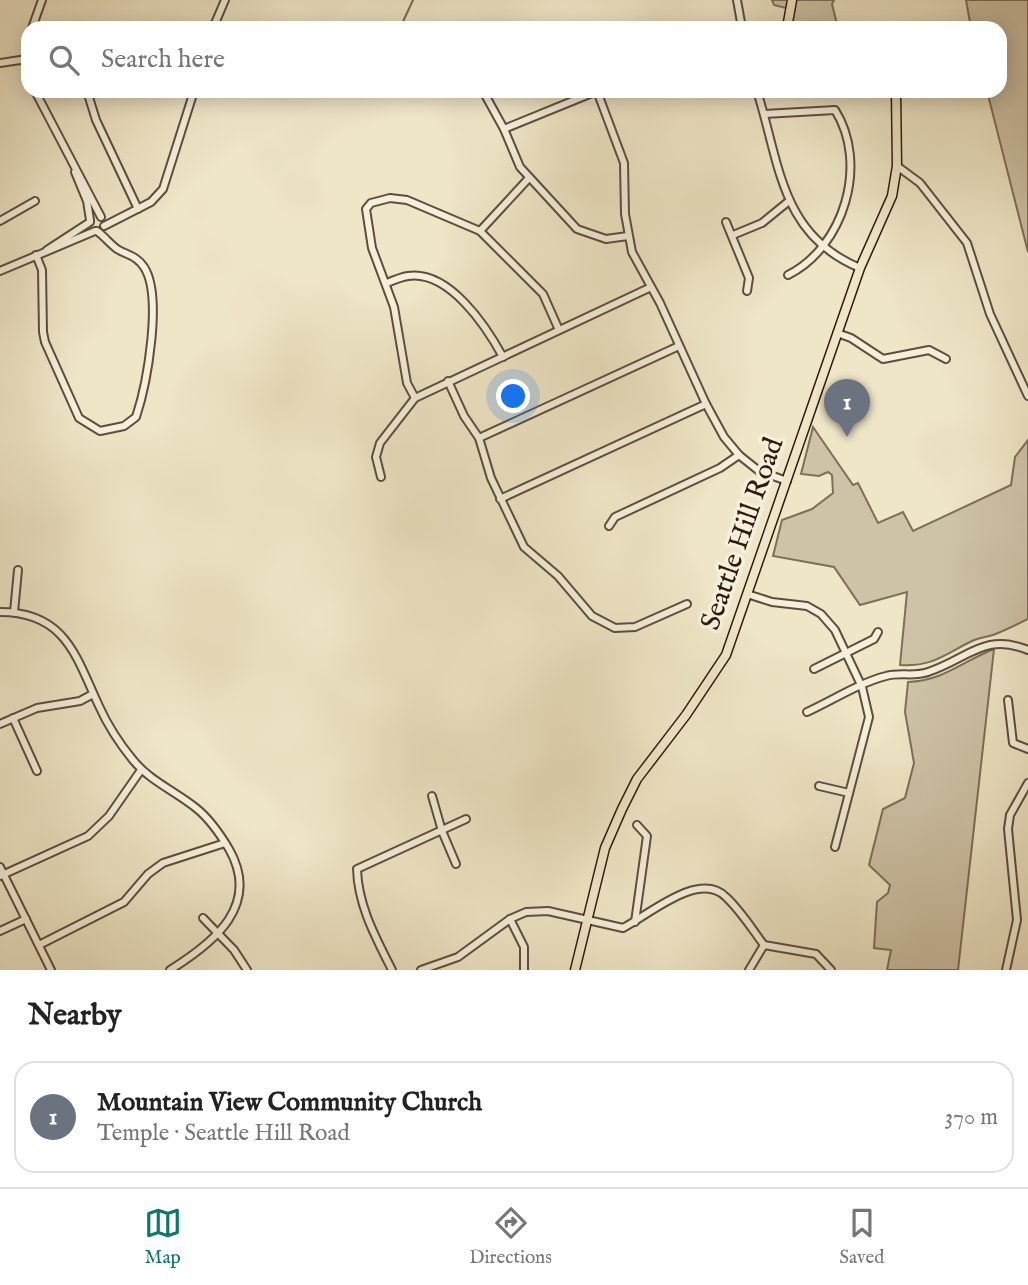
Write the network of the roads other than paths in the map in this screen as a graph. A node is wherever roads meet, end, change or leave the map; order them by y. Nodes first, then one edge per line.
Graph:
1 (43, 0) edge
2 (225, 0) edge
3 (737, 0) edge
4 (792, 0) edge
5 (35, 21) edge
6 (216, 21) edge
7 (742, 21) edge
8 (788, 21) edge
9 (21, 60) edge
10 (0, 63) edge
11 (38, 98) edge
12 (89, 98) edge
13 (192, 98) edge
14 (487, 98) edge
15 (580, 98) edge
16 (600, 98) edge
17 (759, 98) edge
18 (896, 98) edge
19 (764, 114) junction
20 (505, 129) junction
21 (897, 166) junction
22 (75, 172) junction
23 (529, 178) junction
24 (35, 201) dead end
25 (789, 201) junction
26 (138, 209) junction
27 (0, 221) edge
28 (90, 221) junction
29 (103, 222) junction
30 (726, 222) dead end
31 (96, 231) junction
32 (480, 231) junction
33 (733, 235) junction
34 (628, 236) junction
35 (107, 240) junction
36 (822, 248) junction
37 (47, 250) junction
38 (36, 255) junction
39 (860, 268) junction
40 (0, 271) edge
41 (788, 275) dead end
42 (387, 283) junction
43 (649, 288) junction
44 (747, 291) dead end
45 (559, 330) junction
46 (837, 333) junction
47 (679, 346) junction
48 (503, 357) junction
49 (946, 359) dead end
50 (448, 381) junction
51 (1028, 396) edge
52 (415, 398) junction
53 (706, 404) junction
54 (479, 438) junction
55 (739, 455) junction
56 (381, 477) dead end
57 (787, 481) junction
58 (500, 499) junction
59 (609, 526) dead end
60 (18, 570) dead end
61 (747, 594) junction
62 (687, 604) dead end
63 (0, 612) edge
64 (14, 612) junction
65 (878, 632) dead end
66 (1028, 650) edge
67 (847, 653) junction
68 (814, 669) dead end
69 (862, 687) junction
70 (93, 694) junction
71 (1008, 700) dead end
72 (807, 712) dead end
73 (13, 718) junction
74 (0, 724) edge
75 (1028, 749) edge
76 (141, 770) junction
77 (37, 771) dead end
78 (1028, 783) edge
79 (820, 786) dead end
80 (849, 793) junction
81 (432, 796) dead end
82 (466, 819) dead end
83 (637, 825) dead end
84 (442, 831) junction
85 (225, 843) junction
86 (835, 847) dead end
87 (456, 864) dead end
88 (0, 867) edge
89 (2, 876) edge
90 (203, 918) dead end
91 (26, 919) junction
92 (510, 919) junction
93 (586, 922) junction
94 (635, 922) junction
95 (0, 932) edge
96 (217, 934) junction
97 (764, 945) junction
98 (38, 946) junction
99 (51, 970) edge
100 (170, 970) edge
101 (247, 970) edge
102 (392, 970) edge
103 (421, 970) edge
104 (524, 970) edge
105 (575, 970) edge
106 (749, 970) edge
107 (831, 970) edge
108 (1006, 970) edge

1 - 5 street
2 - 6 street
3 - 7 street
4 - 8 main road
9 - 10 street
11 - 22 street
12 - 26 street
13 - 26 street
14 - 20 street
15 - 20 street
16 - 34 street
17 - 19 street
18 - 21 main road, Seattle Hill Road
19 - 25 street
19 - 36 street
20 - 23 street
21 - 39 main road, Seattle Hill Road
21 - 51 street
22 - 28 street
22 - 29 street
23 - 32 street
23 - 34 street
24 - 27 street
25 - 33 street
25 - 36 street
26 - 29 street
28 - 29 street
28 - 31 street
28 - 37 street
29 - 31 street
29 - 35 street
30 - 33 street
31 - 35 street
31 - 37 street
32 - 42 street
32 - 45 street
33 - 44 street
34 - 43 street
35 - 38 street
36 - 39 street
36 - 41 street
37 - 38 street
38 - 40 street
39 - 46 main road, Seattle Hill Road
42 - 48 street
42 - 52 street
43 - 45 street
43 - 47 street
45 - 48 street
46 - 49 street
46 - 57 main road, Seattle Hill Road
47 - 53 street
47 - 54 street
48 - 50 street
50 - 52 street
50 - 54 street
52 - 56 street
53 - 55 street
53 - 58 street
54 - 58 street
55 - 57 street
55 - 59 street
57 - 61 main road, Seattle Hill Road
58 - 62 street
60 - 64 street
61 - 67 street
61 - 93 main road, Seattle Hill Road
63 - 64 street
64 - 70 street
65 - 67 street
66 - 69 street
67 - 68 street
67 - 69 street
69 - 72 street
69 - 80 street
70 - 73 street
70 - 76 street
71 - 75 street
73 - 74 street
73 - 77 street
76 - 85 street
76 - 89 street
78 - 108 street
79 - 80 street
80 - 86 street
81 - 84 street
82 - 84 street
83 - 94 street
84 - 87 street
84 - 102 street
85 - 96 street
85 - 98 street
88 - 89 street
89 - 91 street
90 - 96 street
91 - 95 street
91 - 98 street
92 - 93 street
92 - 103 street
92 - 104 street
93 - 94 street
93 - 105 main road, Seattle Hill Road
94 - 97 street
96 - 100 street
96 - 101 street
97 - 106 street
97 - 107 street
98 - 99 street

